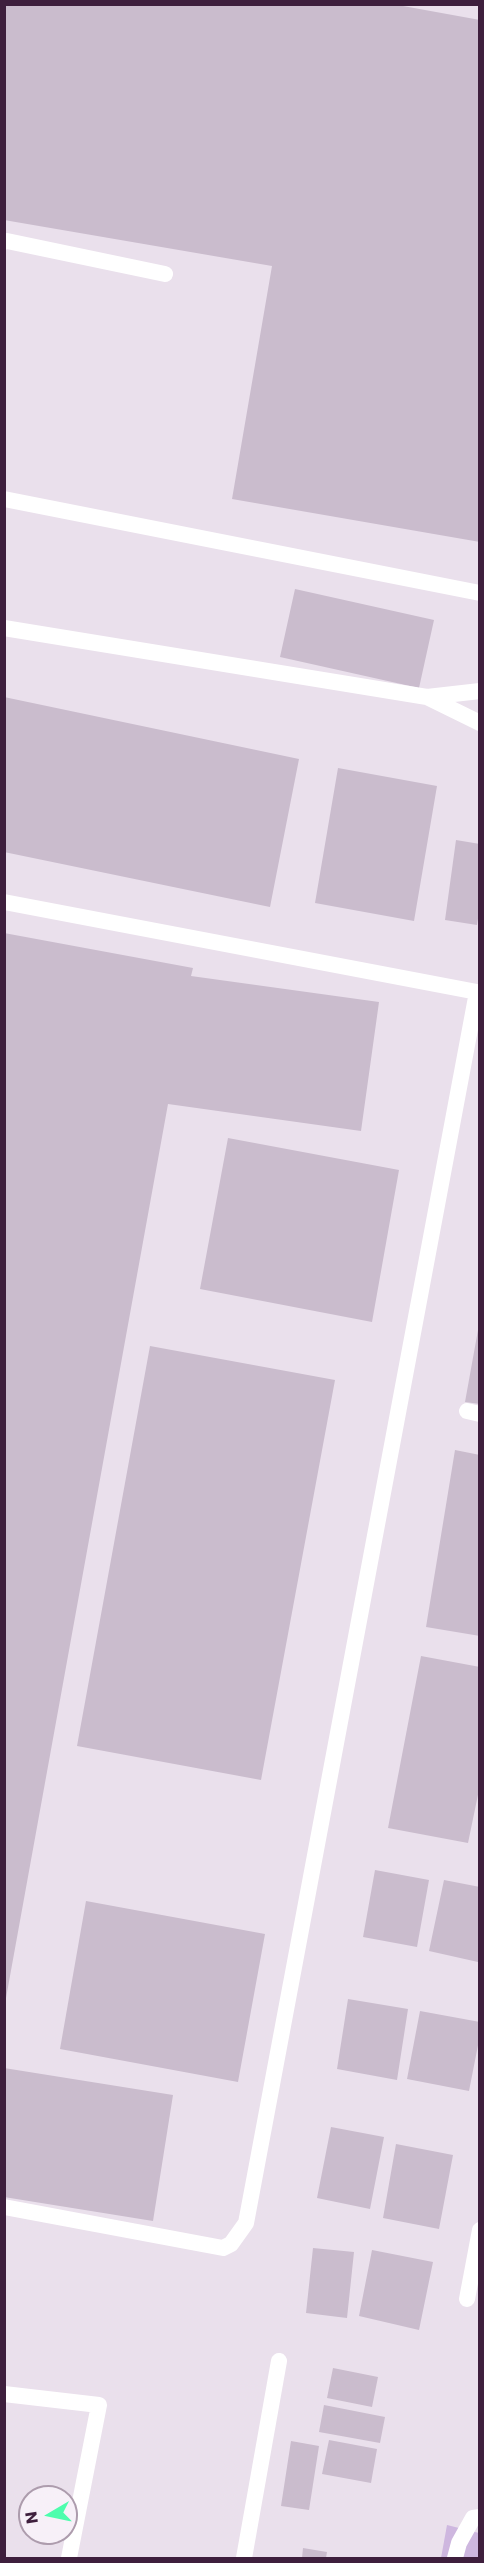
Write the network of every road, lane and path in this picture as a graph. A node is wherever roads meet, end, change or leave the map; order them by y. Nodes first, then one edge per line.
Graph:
1 (4, 242) edge
2 (165, 274) dead end
3 (4, 499) edge
4 (480, 593) edge
5 (4, 628) edge
6 (480, 691) edge
7 (427, 697) junction
8 (480, 723) edge
9 (4, 903) edge
10 (478, 985) edge
11 (4, 2207) edge
12 (480, 2230) edge
13 (466, 2299) dead end
14 (279, 2361) dead end
15 (4, 2394) edge
16 (480, 2517) edge
17 (69, 2559) edge
18 (244, 2559) edge
19 (455, 2559) edge

1 - 2 lane
3 - 4 lane
5 - 7 lane
6 - 7 lane
7 - 8 lane
9 - 10 lane
10 - 11 lane
12 - 13 lane
14 - 18 lane
15 - 17 lane
16 - 19 lane

